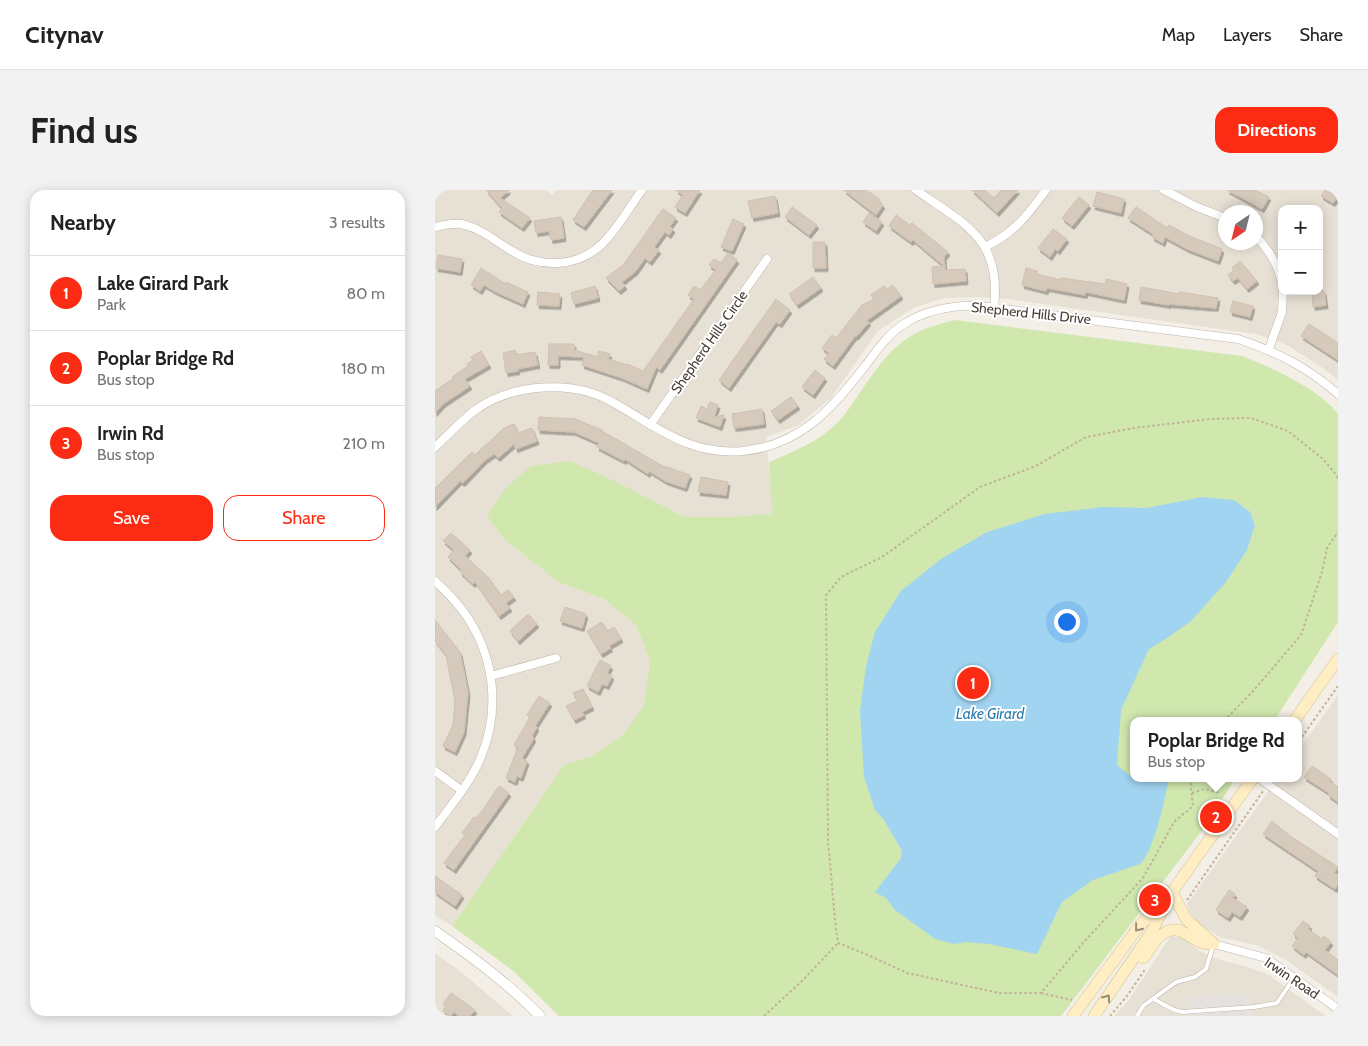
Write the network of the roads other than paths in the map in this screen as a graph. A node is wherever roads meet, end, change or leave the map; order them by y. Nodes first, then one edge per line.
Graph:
1 (642, 190) edge
2 (916, 190) edge
3 (1046, 190) edge
4 (1164, 190) edge
5 (1218, 215) edge
6 (435, 227) edge
7 (1263, 244) edge
8 (985, 247) junction
9 (767, 259) dead end
10 (1278, 274) edge
11 (1283, 295) edge
12 (994, 308) junction
13 (1269, 349) junction
14 (1338, 394) edge
15 (650, 425) junction
16 (435, 447) edge
17 (435, 581) edge
18 (556, 658) dead end
19 (1338, 659) edge
20 (491, 676) junction
21 (1297, 717) edge
22 (435, 771) edge
23 (1250, 782) edge
24 (1265, 782) edge
25 (461, 790) junction
26 (435, 827) edge
27 (1338, 834) edge
28 (1172, 892) junction
29 (435, 931) edge
30 (1214, 944) junction
31 (1294, 978) junction
32 (1119, 980) junction
33 (1153, 999) junction
34 (1338, 1009) edge
35 (540, 1016) edge
36 (1073, 1016) edge
37 (1094, 1016) edge
38 (1137, 1016) edge

1 - 6 street
2 - 8 street
3 - 8 street
4 - 5 street
7 - 10 street
8 - 12 street
9 - 15 street, Shepherd Hills Circle
11 - 13 street
12 - 13 street, Shepherd Hills Drive
12 - 15 street, Shepherd Hills Drive
13 - 14 street, Shepherd Hills Drive
15 - 16 street, Shepherd Hills Drive
17 - 20 street
18 - 20 street
19 - 21 main road
20 - 25 street
22 - 25 street
23 - 28 main road
24 - 27 street
25 - 26 street
28 - 30 main road
28 - 32 main road
28 -> 36 main road
29 - 35 street
30 - 31 street, Irwin Road
30 - 32 main road
30 - 33 lane
31 - 33 lane
31 - 34 street, Irwin Road
37 -> 32 main road
33 - 38 lane

